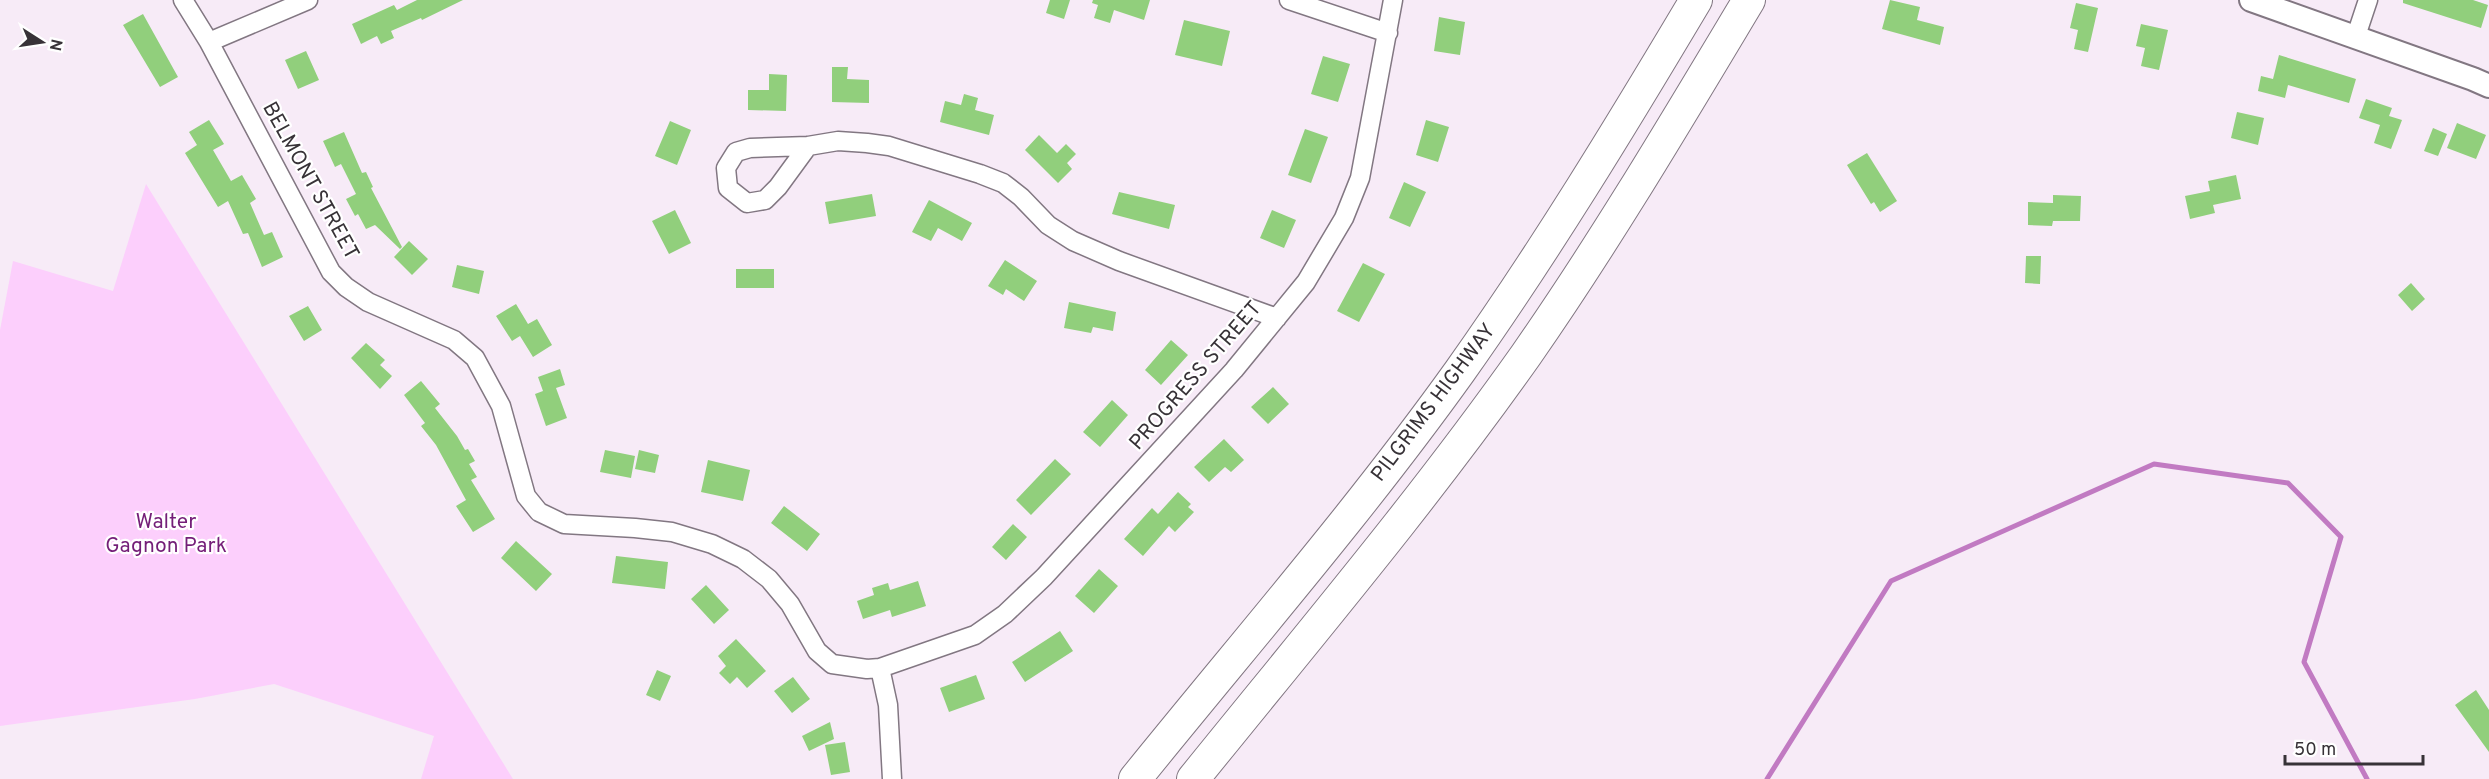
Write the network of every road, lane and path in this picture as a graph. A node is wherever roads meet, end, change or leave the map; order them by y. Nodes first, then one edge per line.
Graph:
1 (183, 0) edge
2 (308, 0) edge
3 (1289, 0) edge
4 (1393, 0) edge
5 (1696, 0) edge
6 (1749, 0) edge
7 (2251, 0) edge
8 (2368, 0) edge
9 (1388, 33) junction
10 (2356, 36) junction
11 (208, 42) junction
12 (2484, 82) edge
13 (808, 146) dead end
14 (1277, 318) junction
15 (880, 668) junction
16 (892, 779) edge
17 (1135, 779) edge
18 (1193, 779) edge

1 - 11 street, BELMONT STREET
2 - 11 street
3 - 9 street
4 - 9 street, PROGRESS STREET
5 - 17 highway, PILGRIMS HIGHWAY
6 - 18 highway, PILGRIMS HIGHWAY
7 - 10 street
8 - 10 street
9 - 14 street, PROGRESS STREET
10 - 12 street
11 - 15 street, BELMONT STREET
13 - 14 street
14 - 15 street, PROGRESS STREET
15 - 16 street

